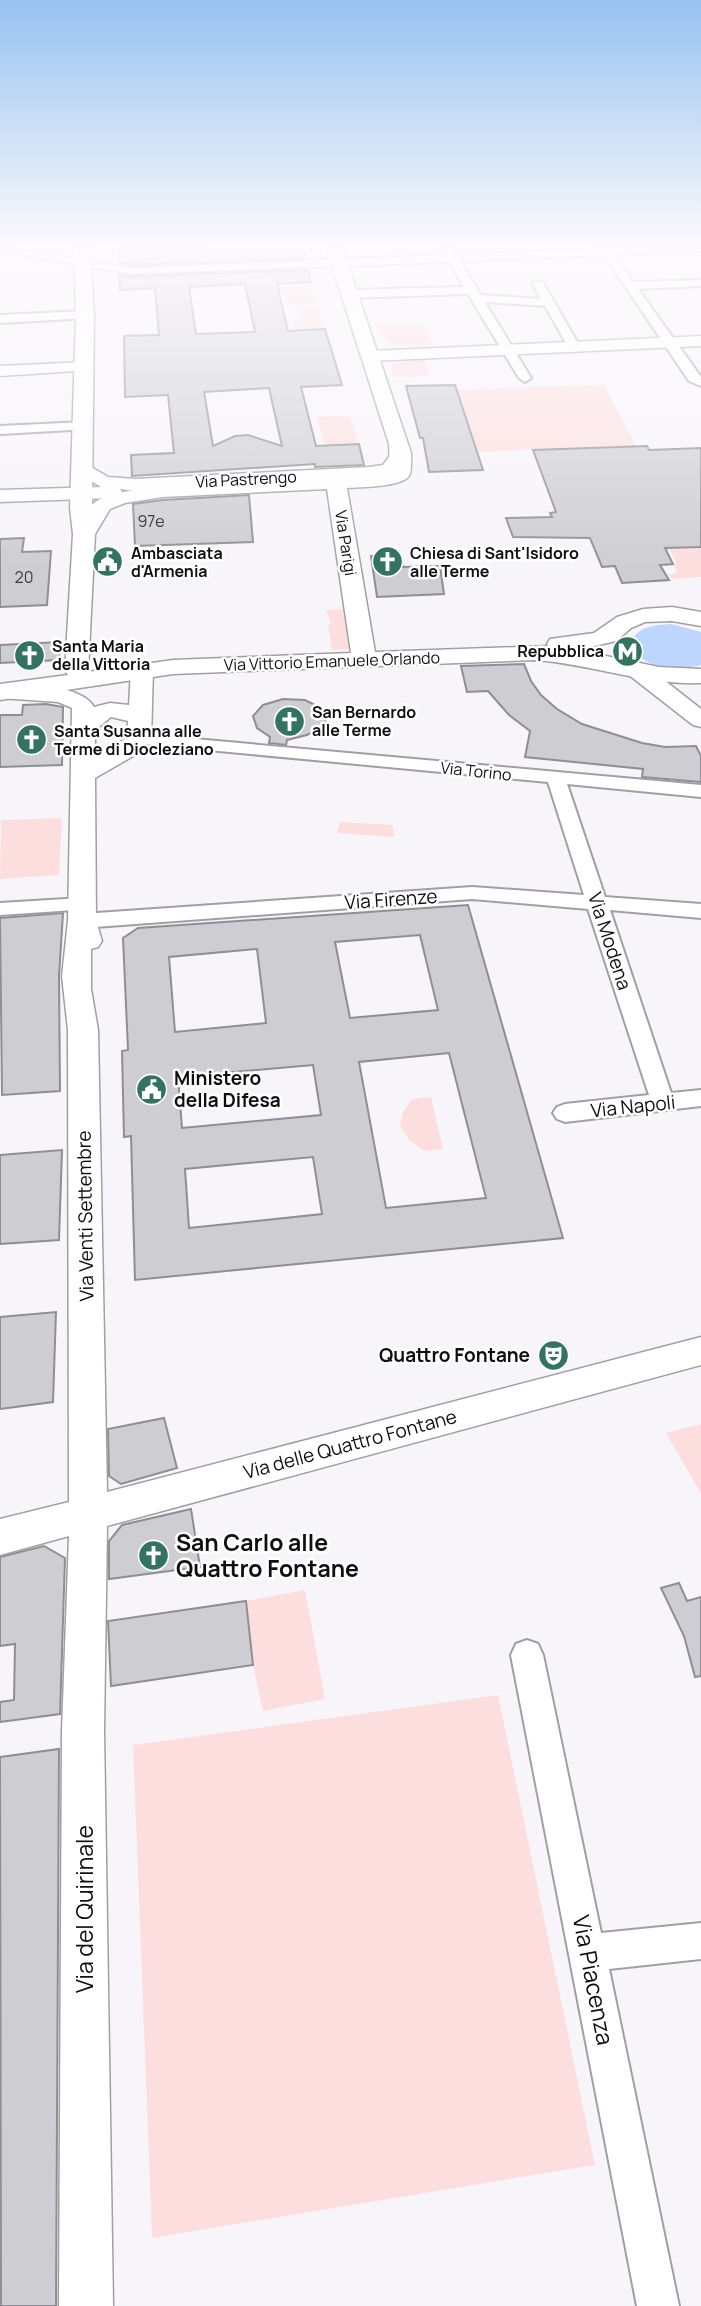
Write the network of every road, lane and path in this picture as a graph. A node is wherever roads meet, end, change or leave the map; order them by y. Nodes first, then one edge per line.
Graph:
1 (85, 355) edge
2 (369, 355) edge
3 (512, 355) edge
4 (677, 355) edge
5 (85, 367) junction
6 (0, 371) edge
7 (526, 378) dead end
8 (701, 382) edge
9 (84, 426) junction
10 (0, 430) edge
11 (401, 463) junction
12 (84, 471) junction
13 (336, 482) junction
14 (163, 491) junction
15 (81, 493) junction
16 (0, 496) edge
17 (83, 534) junction
18 (701, 619) edge
19 (610, 635) junction
20 (526, 650) junction
21 (363, 657) junction
22 (77, 670) junction
23 (637, 670) junction
24 (141, 677) junction
25 (701, 677) edge
26 (1, 686) edge
27 (701, 720) edge
28 (140, 728) junction
29 (83, 731) junction
30 (118, 754) junction
31 (83, 776) junction
32 (556, 779) junction
33 (701, 791) edge
34 (597, 904) junction
35 (0, 909) edge
36 (701, 911) edge
37 (82, 913) junction
38 (701, 1098) edge
39 (663, 1103) junction
40 (565, 1113) dead end
41 (701, 1351) edge
42 (87, 1513) junction
43 (0, 1537) edge
44 (527, 1655) dead end
45 (701, 1941) edge
46 (589, 1952) junction
47 (86, 2306) edge
48 (658, 2306) edge

1 - 5 main road
2 - 11 main road
3 - 7 street
4 - 8 street
5 - 6 street
5 - 9 main road
9 - 10 street
9 - 12 main road
11 - 12 street, Via Pastrengo
11 - 13 main road, Via Pastrengo
12 - 15 main road
13 - 14 main road, Via Pastrengo
13 - 21 main road, Via Parigi
14 - 15 street, Via Pastrengo
14 - 17 main road, Via Pastrengo
15 - 16 street, Via Pastrengo
15 - 17 main road
17 - 22 main road
18 - 19 main road
19 - 20 main road
19 - 23 main road
20 - 21 main road, Via Vittorio Emanuele Orlando
20 - 23 main road
21 - 24 main road, Via Vittorio Emanuele Orlando
22 - 24 main road
22 - 26 main road
23 - 25 main road
23 - 27 street
24 - 26 main road
24 - 28 street
26 - 29 street, Via Venti Settembre
28 - 29 street
28 - 30 street
28 - 32 street, Via Torino
29 - 30 street
29 - 31 street, Via Venti Settembre
30 - 31 street
31 - 37 street, Via Venti Settembre
32 - 33 street, Via Torino
32 - 34 street, Via Modena
34 - 36 street, Via Firenze
34 - 37 street, Via Firenze
34 - 39 street, Via Modena
35 - 37 street, Via Firenze
37 - 42 street, Via Venti Settembre
38 - 39 street, Via Napoli
39 - 40 street, Via Napoli
41 - 42 street, Via delle Quattro Fontane
42 - 43 street, Via delle Quattro Fontane
42 - 47 street, Via del Quirinale
44 - 46 street, Via Piacenza
45 - 46 street
46 - 48 street, Via Piacenza

